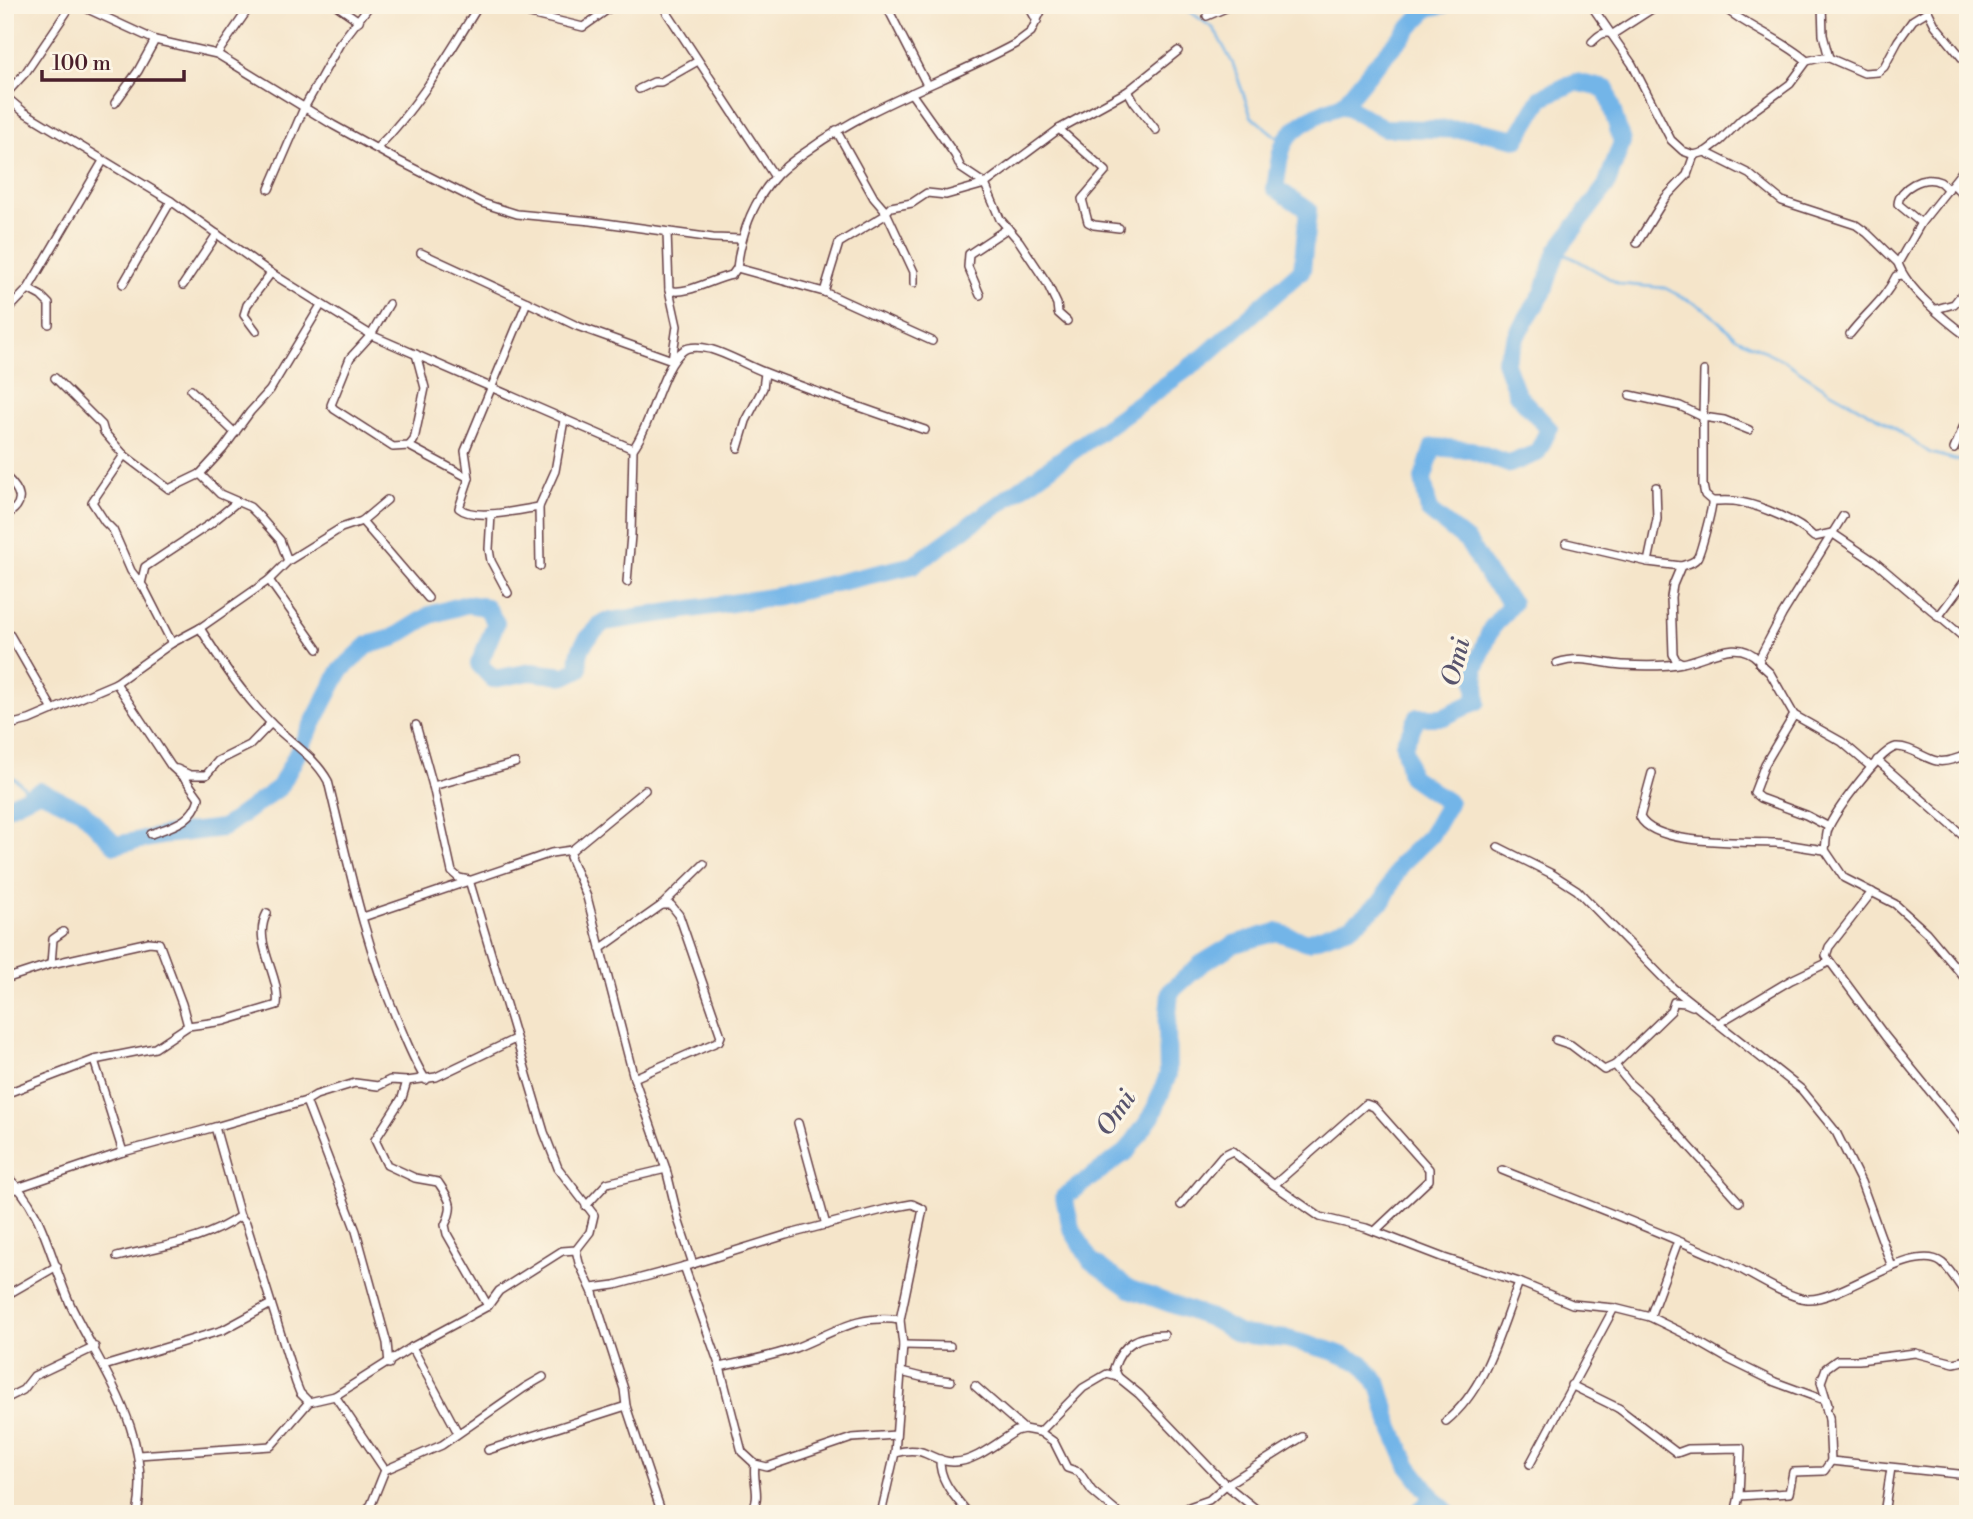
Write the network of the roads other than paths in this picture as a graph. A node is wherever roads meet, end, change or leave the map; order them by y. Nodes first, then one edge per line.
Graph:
1 (74, 5) edge
2 (79, 5) edge
3 (251, 5) edge
4 (336, 5) edge
5 (370, 5) edge
6 (479, 5) edge
7 (516, 5) edge
8 (614, 5) edge
9 (662, 5) edge
10 (887, 5) edge
11 (1028, 5) edge
12 (1044, 5) edge
13 (1233, 5) edge
14 (1591, 5) edge
15 (1658, 5) edge
16 (1721, 5) edge
17 (1822, 5) edge
18 (1927, 7) edge
19 (1207, 16) dead end
20 (359, 21) junction
21 (1037, 21) junction
22 (1613, 34) junction
23 (155, 40) junction
24 (1592, 42) dead end
25 (1178, 51) dead end
26 (217, 54) junction
27 (1829, 58) junction
28 (698, 61) junction
29 (1807, 61) junction
30 (1968, 65) edge
31 (927, 85) junction
32 (639, 89) dead end
33 (1128, 90) junction
34 (911, 93) junction
35 (5, 96) edge
36 (115, 103) dead end
37 (304, 108) junction
38 (1059, 129) junction
39 (836, 130) junction
40 (1156, 130) dead end
41 (377, 148) junction
42 (1704, 152) junction
43 (1694, 155) junction
44 (103, 161) junction
45 (1968, 164) edge
46 (775, 177) junction
47 (985, 184) junction
48 (1951, 187) junction
49 (269, 189) dead end
50 (1968, 200) edge
51 (171, 201) junction
52 (1921, 223) junction
53 (1007, 228) junction
54 (1119, 228) dead end
55 (667, 232) junction
56 (217, 234) junction
57 (741, 239) junction
58 (1637, 243) dead end
59 (421, 253) dead end
60 (1898, 263) junction
61 (737, 268) junction
62 (271, 273) junction
63 (1902, 275) junction
64 (914, 283) dead end
65 (123, 284) dead end
66 (183, 285) dead end
67 (1968, 286) edge
68 (28, 289) junction
69 (669, 290) junction
70 (824, 292) junction
71 (980, 295) dead end
72 (527, 302) junction
73 (389, 304) dead end
74 (321, 305) junction
75 (1936, 309) junction
76 (5, 313) edge
77 (1067, 321) dead end
78 (49, 324) dead end
79 (256, 331) dead end
80 (1850, 334) dead end
81 (371, 335) junction
82 (1968, 337) edge
83 (932, 341) dead end
84 (416, 354) junction
85 (672, 360) junction
86 (1704, 372) dead end
87 (765, 373) junction
88 (55, 378) dead end
89 (491, 387) junction
90 (191, 390) dead end
91 (1630, 395) dead end
92 (1968, 416) edge
93 (1703, 417) junction
94 (564, 420) junction
95 (925, 430) dead end
96 (1749, 430) dead end
97 (235, 433) junction
98 (409, 446) junction
99 (738, 448) dead end
100 (633, 449) junction
101 (1954, 449) dead end
102 (124, 455) junction
103 (200, 474) junction
104 (5, 476) edge
105 (469, 478) junction
106 (1656, 487) dead end
107 (387, 500) dead end
108 (1712, 500) junction
109 (237, 502) junction
110 (539, 507) junction
111 (491, 514) junction
112 (5, 516) edge
113 (1843, 516) dead end
114 (362, 521) junction
115 (1832, 533) junction
116 (1566, 542) dead end
117 (288, 561) junction
118 (1648, 562) junction
119 (540, 566) dead end
120 (1681, 566) junction
121 (1968, 577) edge
122 (269, 580) junction
123 (626, 582) dead end
124 (141, 584) junction
125 (508, 593) dead end
126 (428, 598) dead end
127 (1938, 617) junction
128 (200, 628) junction
129 (10, 635) dead end
130 (1968, 641) edge
131 (172, 643) junction
132 (317, 649) dead end
133 (1759, 660) junction
134 (1557, 663) dead end
135 (1682, 663) junction
136 (116, 683) junction
137 (53, 710) junction
138 (1794, 715) junction
139 (271, 723) junction
140 (416, 725) dead end
141 (5, 726) edge
142 (1968, 754) edge
143 (1877, 760) junction
144 (515, 763) dead end
145 (171, 766) junction
146 (1871, 767) junction
147 (1652, 773) dead end
148 (433, 786) junction
149 (645, 790) dead end
150 (1829, 827) junction
151 (151, 834) dead end
152 (1968, 840) edge
153 (1498, 846) dead end
154 (572, 850) junction
155 (1825, 850) junction
156 (704, 864) dead end
157 (469, 880) junction
158 (1872, 892) junction
159 (662, 905) junction
160 (267, 913) dead end
161 (363, 917) junction
162 (63, 932) dead end
163 (600, 949) junction
164 (1829, 962) junction
165 (51, 964) junction
166 (5, 979) edge
167 (1968, 982) edge
168 (1706, 1012) junction
169 (1719, 1023) junction
170 (188, 1026) junction
171 (514, 1039) junction
172 (1556, 1040) dead end
173 (94, 1060) junction
174 (1615, 1065) junction
175 (634, 1078) junction
176 (426, 1080) junction
177 (407, 1081) junction
178 (5, 1094) edge
179 (306, 1101) junction
180 (798, 1123) dead end
181 (215, 1127) junction
182 (1968, 1138) edge
183 (123, 1152) junction
184 (666, 1169) junction
185 (1502, 1170) dead end
186 (5, 1175) edge
187 (1274, 1185) junction
188 (20, 1187) junction
189 (5, 1194) edge
190 (1740, 1202) dead end
191 (1181, 1205) dead end
192 (586, 1206) junction
193 (240, 1216) junction
194 (826, 1225) junction
195 (1375, 1231) junction
196 (1678, 1241) junction
197 (576, 1250) junction
198 (117, 1257) dead end
199 (693, 1264) junction
200 (57, 1266) junction
201 (684, 1266) junction
202 (1892, 1267) junction
203 (1518, 1282) junction
204 (593, 1293) junction
205 (5, 1296) edge
206 (1968, 1297) edge
207 (271, 1304) junction
208 (488, 1306) junction
209 (1614, 1308) junction
210 (1650, 1317) junction
211 (900, 1320) junction
212 (1164, 1335) dead end
213 (902, 1345) junction
214 (950, 1346) dead end
215 (95, 1347) junction
216 (412, 1347) junction
217 (1968, 1360) edge
218 (389, 1364) junction
219 (104, 1366) junction
220 (720, 1367) junction
221 (901, 1372) junction
222 (543, 1377) dead end
223 (1118, 1377) junction
224 (951, 1381) dead end
225 (1571, 1385) junction
226 (975, 1386) dead end
227 (335, 1396) junction
228 (5, 1399) edge
229 (309, 1402) junction
230 (626, 1406) junction
231 (1829, 1419) junction
232 (1446, 1421) dead end
233 (1024, 1429) junction
234 (1040, 1432) junction
235 (458, 1433) junction
236 (896, 1435) junction
237 (1303, 1437) dead end
238 (488, 1450) dead end
239 (895, 1453) junction
240 (138, 1455) junction
241 (940, 1459) junction
242 (1831, 1461) junction
243 (755, 1464) junction
244 (1530, 1464) dead end
245 (1891, 1468) junction
246 (385, 1470) junction
247 (1968, 1475) edge
248 (1226, 1485) junction
249 (1739, 1496) junction
250 (662, 1513) edge
251 (137, 1514) edge
252 (362, 1514) edge
253 (623, 1514) edge
254 (750, 1514) edge
255 (881, 1514) edge
256 (969, 1514) edge
257 (1119, 1514) edge
258 (1178, 1514) edge
259 (1262, 1514) edge
260 (1735, 1514) edge
261 (1884, 1514) edge

1 - 35 street
2 - 23 street
3 - 26 street
4 - 20 street
5 - 20 street
6 - 41 street
7 - 8 street
9 - 28 street
10 - 31 street
11 - 21 street
12 - 21 street
13 - 19 street
14 - 22 street
15 - 22 street
16 - 29 street
17 - 27 street
18 - 27 street
18 - 30 street
20 - 37 street
21 - 31 street
22 - 24 street
22 - 43 street
23 - 26 street
23 - 36 street
25 - 33 street
26 - 37 street
27 - 29 street
28 - 32 street
28 - 46 street
29 - 42 street
31 - 34 street
33 - 38 street
33 - 40 street
34 - 39 street
34 - 47 street
35 - 44 street
37 - 41 street
37 - 49 street
38 - 47 street
38 - 54 street
39 - 46 street
39 - 47 street
41 - 55 street
42 - 43 street
42 - 60 street
43 - 58 street
44 - 51 street
44 - 68 street
45 - 48 street
46 - 57 street
47 - 53 street
48 - 50 street
48 - 52 street
48 - 52 street
51 - 56 street
51 - 65 street
52 - 60 street
53 - 71 street
53 - 77 street
55 - 57 street
55 - 69 street
56 - 62 street
56 - 66 street
57 - 61 street
59 - 72 street
60 - 63 street
61 - 69 street
61 - 70 street
62 - 74 street
62 - 79 street
63 - 75 street
63 - 80 street
64 - 70 street
67 - 75 street
68 - 76 street
68 - 78 street
69 - 85 street
70 - 83 street
72 - 85 street
72 - 89 street
73 - 81 street
74 - 81 street
74 - 97 street
75 - 82 street
81 - 84 street
81 - 98 street
84 - 89 street
84 - 98 street
85 - 87 street
85 - 100 street
86 - 93 street
87 - 95 street
87 - 99 street
88 - 102 street
89 - 94 street
89 - 105 street
90 - 97 street
91 - 93 street
92 - 101 street
93 - 96 street
93 - 108 street
94 - 100 street
94 - 110 street
97 - 103 street
98 - 105 street
100 - 123 street
102 - 103 street
102 - 124 street
103 - 109 street
104 - 112 street
105 - 111 street
106 - 118 street
107 - 114 street
108 - 115 street
108 - 120 street
109 - 117 street
109 - 124 street
110 - 111 street
110 - 119 street
111 - 125 street
113 - 115 street
114 - 117 street
114 - 126 street
115 - 127 street
115 - 133 street
116 - 118 street
117 - 122 street
118 - 120 street
120 - 135 street
121 - 127 street
122 - 128 street
122 - 132 street
124 - 131 street
127 - 130 street
128 - 131 street
128 - 139 street
129 - 137 street
131 - 136 street
133 - 135 street
133 - 138 street
134 - 135 street
136 - 137 street
136 - 145 street
137 - 141 street
138 - 146 street
138 - 150 street
139 - 145 street
139 - 161 street
140 - 148 street
142 - 143 street
143 - 146 street
143 - 152 street
144 - 148 street
145 - 151 street
146 - 150 street
147 - 155 street
148 - 157 street
149 - 154 street
150 - 155 street
153 - 168 street
154 - 157 street
154 - 163 street
155 - 158 street
156 - 159 street
157 - 161 street
157 - 171 street
158 - 164 street
158 - 167 street
159 - 163 street
159 - 175 street
160 - 170 street
161 - 176 street
162 - 165 street
163 - 175 street
164 - 169 street
164 - 182 street
165 - 166 street
165 - 170 street
168 - 169 street
168 - 174 street
169 - 202 street
170 - 173 street
171 - 176 street
171 - 192 street
172 - 174 street
173 - 178 street
173 - 183 street
174 - 190 street
175 - 184 street
176 - 177 street
177 - 179 street
177 - 208 street
179 - 181 street
179 - 218 street
180 - 194 street
181 - 183 street
181 - 193 street
183 - 188 street
184 - 192 street
184 - 199 street
185 - 196 street
186 - 188 street
187 - 191 street
187 - 195 street
187 - 195 street
188 - 189 street
188 - 200 street
192 - 197 street
193 - 198 street
193 - 207 street
194 - 199 street
194 - 211 street
195 - 203 street
196 - 202 street
196 - 210 street
197 - 204 street
197 - 208 street
199 - 201 street
200 - 205 street
200 - 215 street
201 - 204 street
201 - 220 street
202 - 206 street
203 - 209 street
203 - 232 street
204 - 230 street
207 - 219 street
207 - 229 street
208 - 216 street
209 - 210 street
209 - 225 street
210 - 231 street
211 - 213 street
211 - 220 street
212 - 223 street
213 - 214 street
213 - 221 street
215 - 219 street
215 - 228 street
216 - 218 street
216 - 235 street
217 - 231 street
218 - 227 street
219 - 240 street
220 - 243 street
221 - 224 street
221 - 236 street
222 - 235 street
223 - 234 street
223 - 248 street
225 - 244 street
225 - 249 street
226 - 233 street
227 - 229 street
227 - 246 street
229 - 240 street
230 - 238 street
230 - 250 street
231 - 242 street
233 - 234 street
233 - 241 street
234 - 257 street
235 - 246 street
236 - 239 street
236 - 243 street
237 - 248 street
239 - 241 street
239 - 255 street
240 - 251 street
241 - 256 street
242 - 245 street
242 - 249 street
243 - 254 street
245 - 247 street
245 - 261 street
246 - 252 street
248 - 258 street
248 - 259 street
249 - 260 street
250 - 253 street

